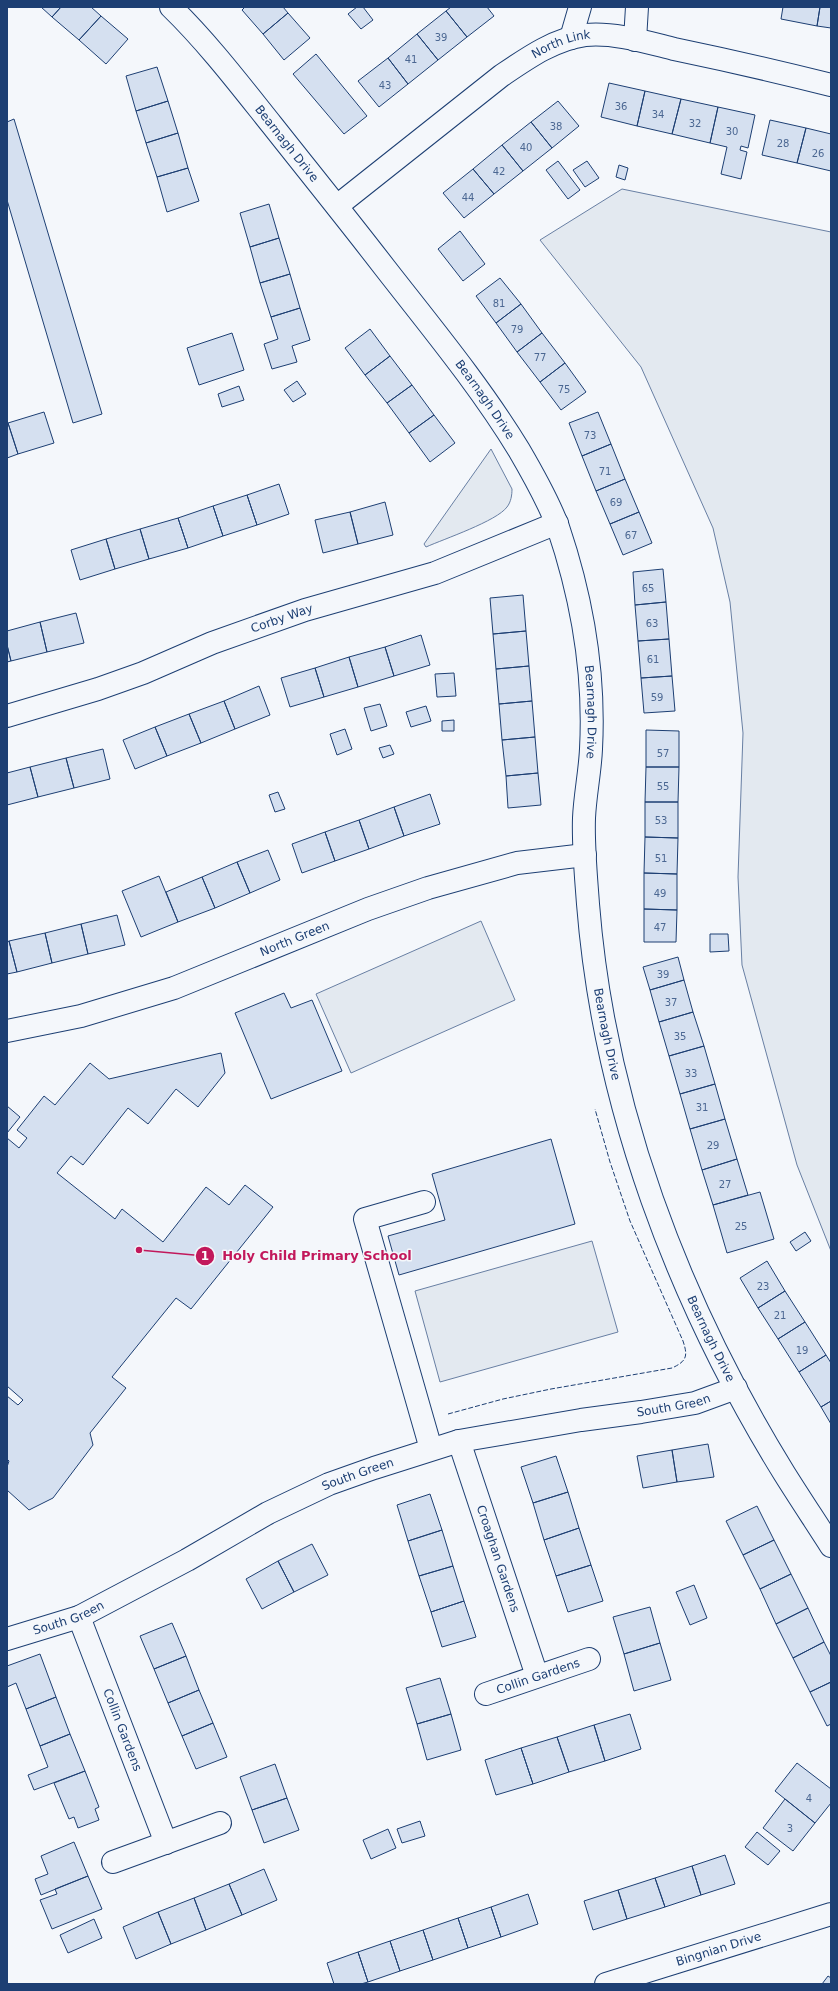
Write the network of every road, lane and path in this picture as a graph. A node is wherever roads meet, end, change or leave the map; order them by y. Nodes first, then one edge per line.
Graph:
1 (171, 7) edge
2 (580, 7) edge
3 (637, 7) edge
4 (571, 38) junction
5 (635, 40) junction
6 (831, 85) edge
7 (337, 206) junction
8 (557, 523) junction
9 (7, 716) edge
10 (585, 855) junction
11 (7, 1030) edge
12 (424, 1202) dead end
13 (736, 1388) junction
14 (459, 1441) junction
15 (431, 1449) junction
16 (831, 1546) edge
17 (79, 1617) junction
18 (7, 1639) edge
19 (589, 1659) dead end
20 (537, 1676) junction
21 (486, 1694) dead end
22 (220, 1823) dead end
23 (166, 1843) junction
24 (113, 1862) dead end
25 (831, 1914) edge
26 (606, 1984) edge

1 - 7 street, Bearnagh Drive
2 - 4 street
3 - 5 street
4 - 5 street, North Link
4 - 7 street, North Link
5 - 6 street, North Link
7 - 8 street, Bearnagh Drive
8 - 9 street, Corby Way
8 - 10 street, Bearnagh Drive
10 - 11 street, North Green
10 - 13 street, Bearnagh Drive
12 - 15 street
13 - 14 street, South Green
13 - 16 street, Bearnagh Drive
14 - 15 street, South Green
14 - 20 street, Croaghan Gardens
15 - 17 street, South Green
17 - 18 street, South Green
17 - 23 street, Collin Gardens
19 - 20 street, Collin Gardens
20 - 21 street, Collin Gardens
22 - 23 street
23 - 24 street
25 - 26 street, Bingnian Drive

